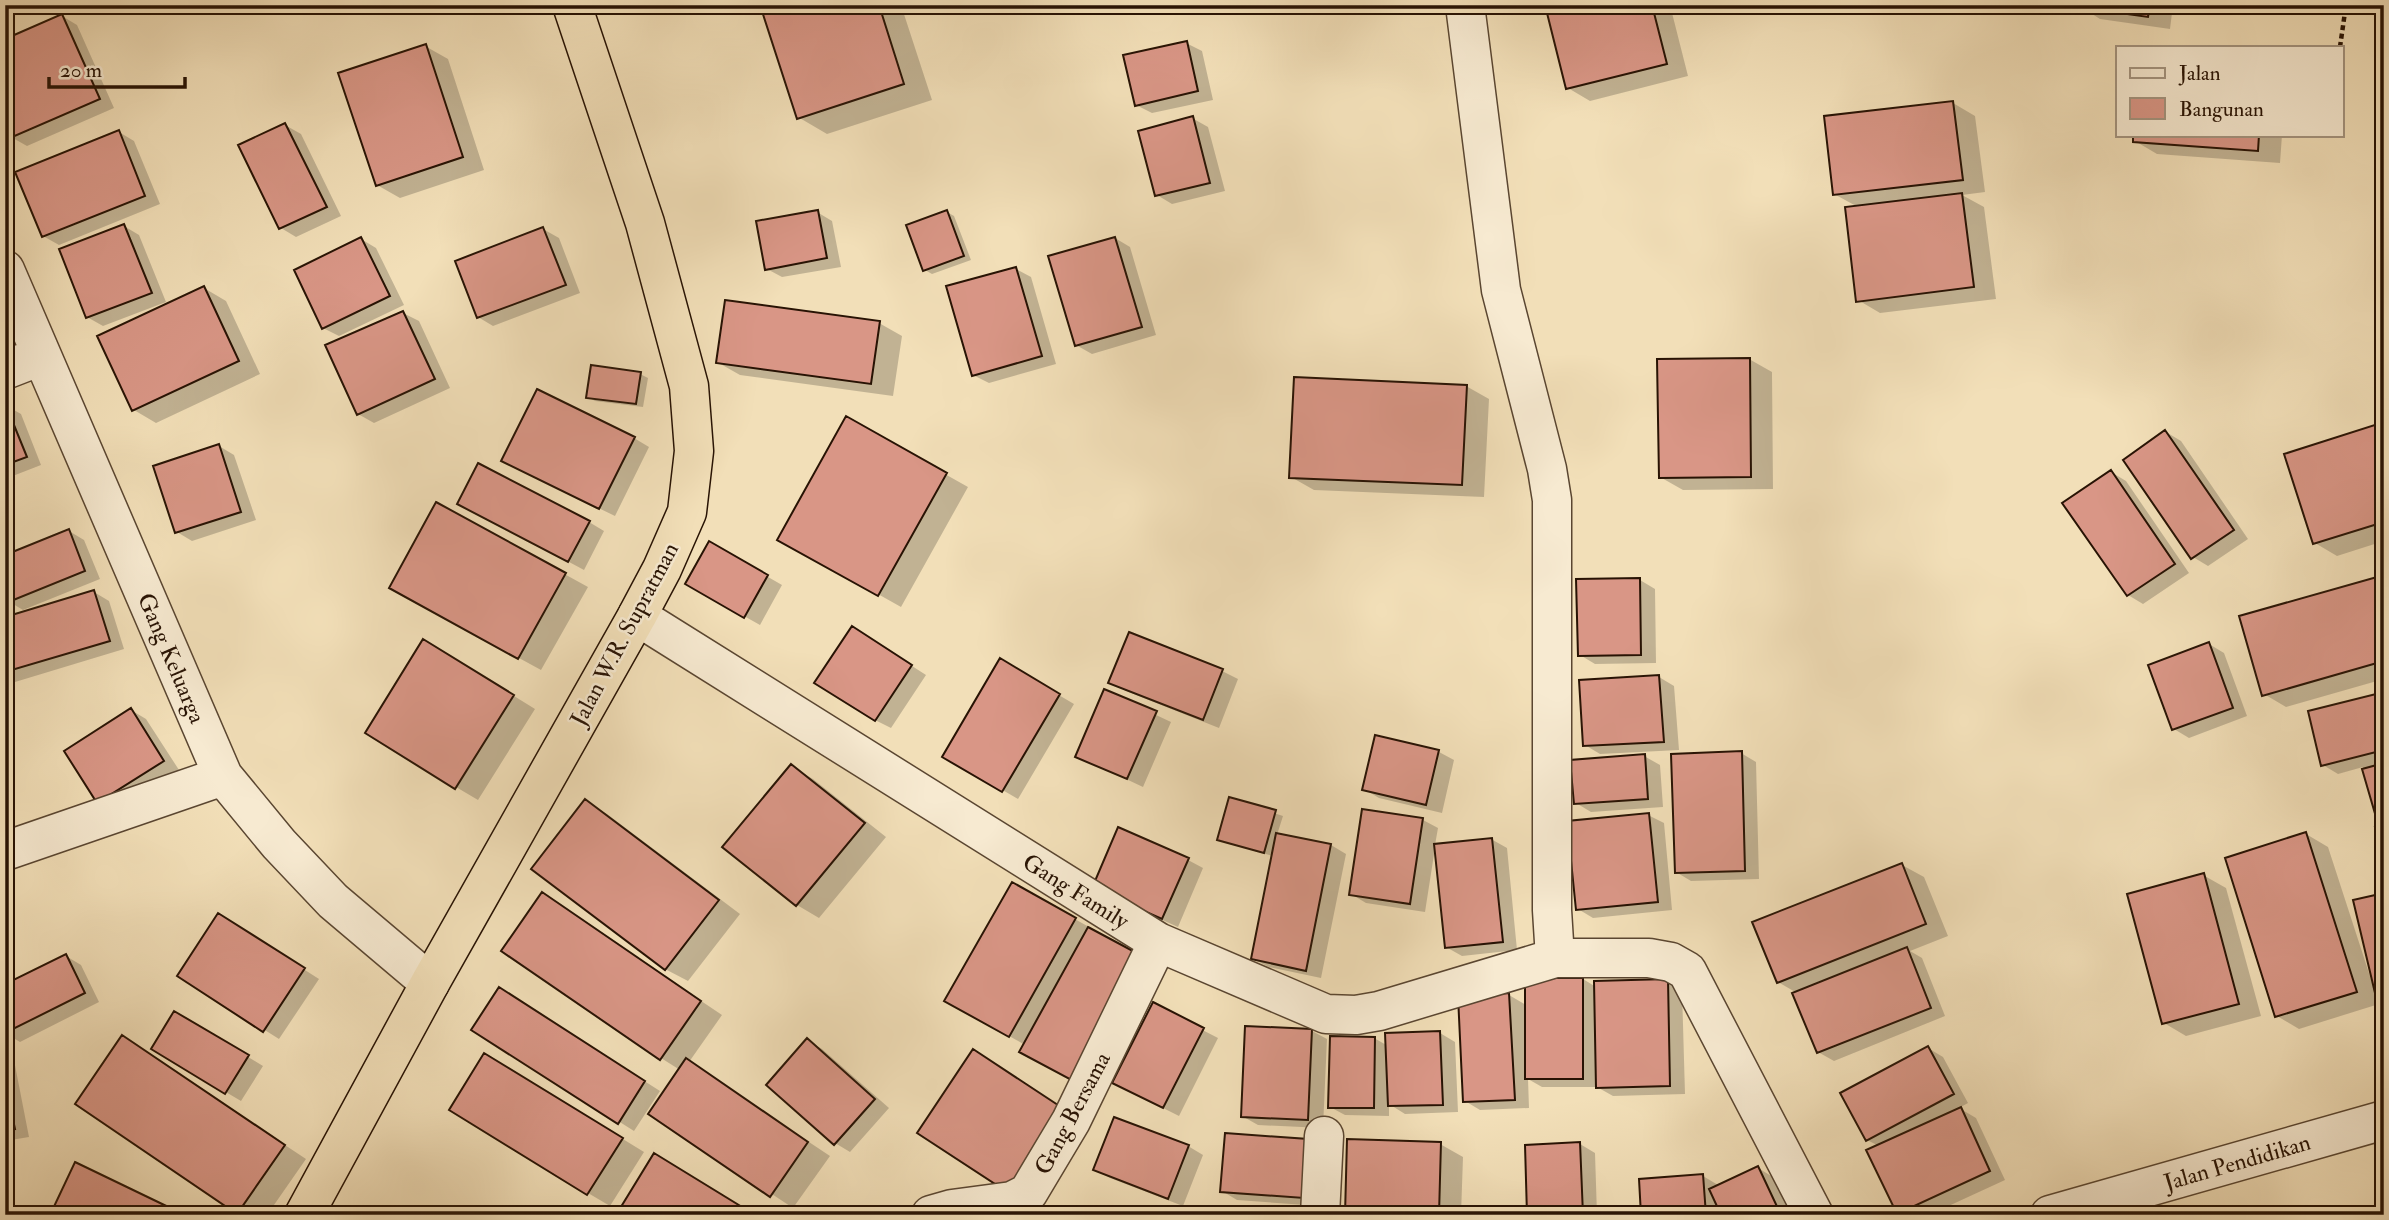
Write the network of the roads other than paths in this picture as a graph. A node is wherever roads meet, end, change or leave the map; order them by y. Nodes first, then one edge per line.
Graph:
1 (572, 5) edge
2 (1465, 5) edge
3 (5, 270) edge
4 (41, 356) junction
5 (5, 370) edge
6 (637, 616) junction
7 (223, 776) junction
8 (5, 850) edge
9 (1158, 942) junction
10 (1555, 958) junction
11 (430, 983) junction
12 (2384, 1120) edge
13 (1324, 1136) dead end
14 (304, 1215) edge
15 (931, 1215) edge
16 (1320, 1215) edge
17 (1814, 1215) edge
18 (2050, 1215) edge

1 - 6 highway, Jalan W.R. Supratman
2 - 10 street
3 - 4 street, Gang Keluarga
4 - 5 street
4 - 7 street, Gang Keluarga
6 - 9 street, Gang Family
6 - 11 highway, Jalan W.R. Supratman
7 - 8 street
7 - 11 street, Gang Keluarga
9 - 10 street, Gang Family
9 - 15 street, Gang Bersama
10 - 17 street, Gang Family
11 - 14 highway, Jalan W.R. Supratman
12 - 18 street, Jalan Pendidikan
13 - 16 street

